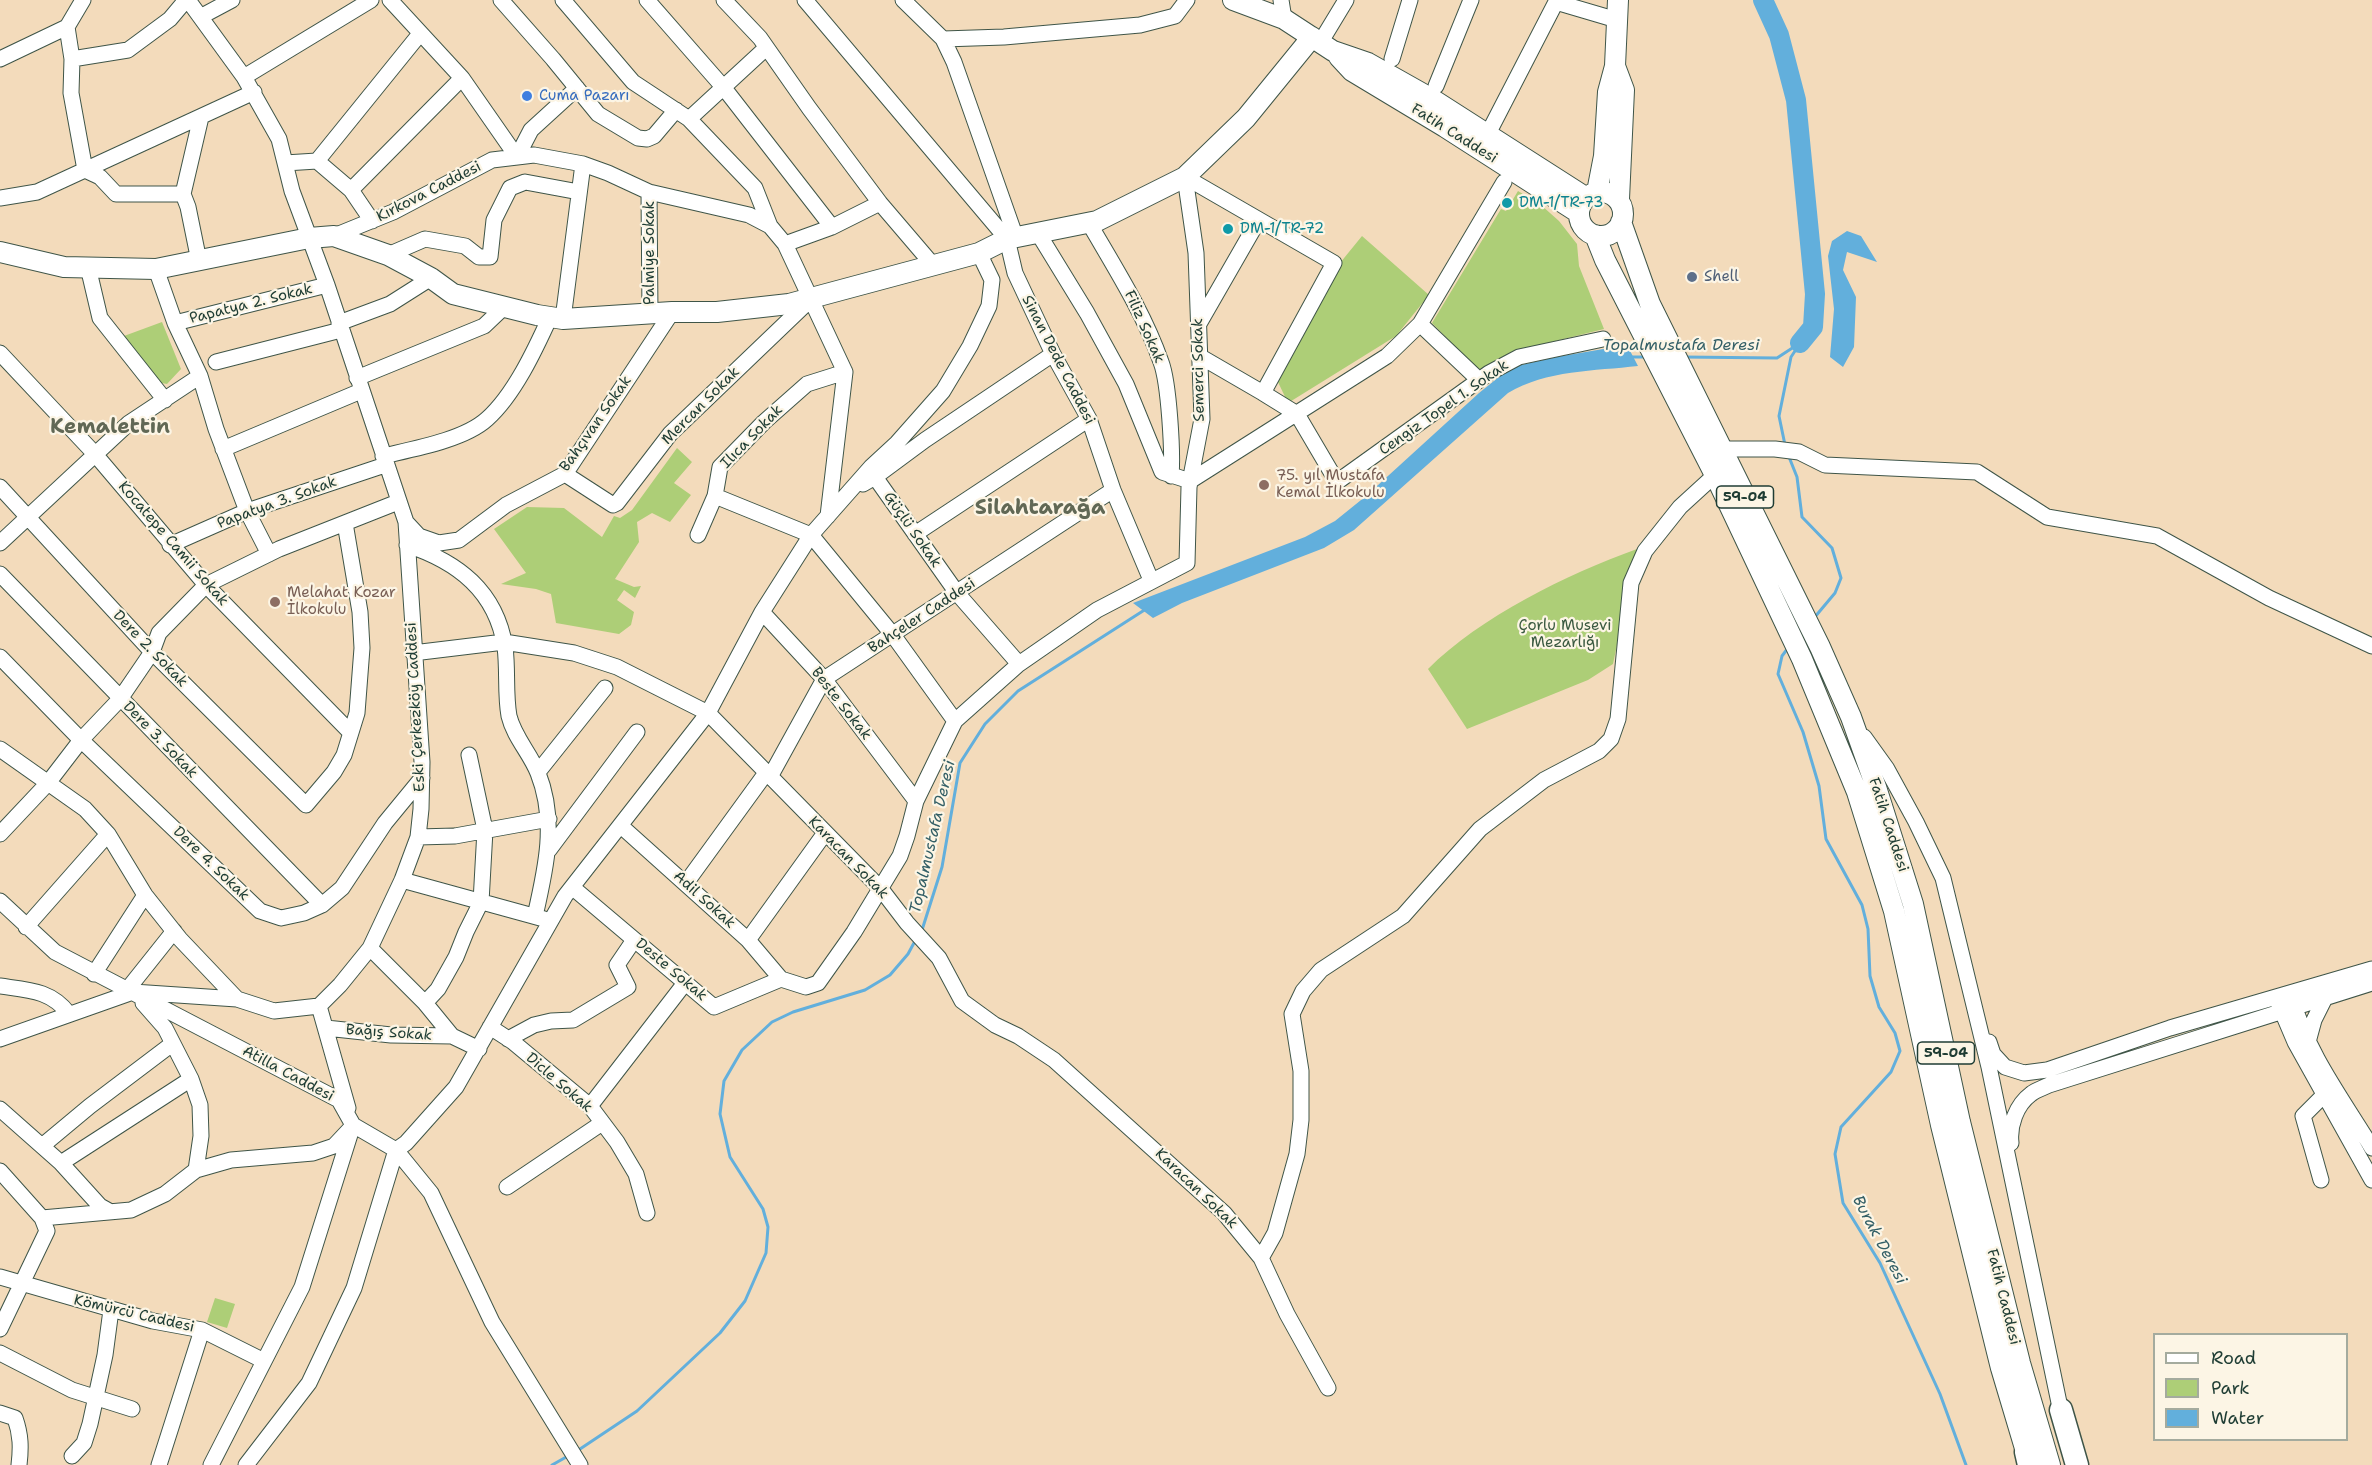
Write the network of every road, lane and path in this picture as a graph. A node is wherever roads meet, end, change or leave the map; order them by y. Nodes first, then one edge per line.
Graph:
1 (83, 0) edge
2 (187, 0) edge
3 (232, 0) edge
4 (370, 0) edge
5 (390, 0) edge
6 (501, 0) edge
7 (563, 0) edge
8 (647, 0) edge
9 (724, 0) edge
10 (805, 0) edge
11 (903, 0) edge
12 (1187, 0) edge
13 (1233, 0) edge
14 (1346, 0) edge
15 (1410, 0) edge
16 (1471, 0) edge
17 (1618, 0) edge
18 (1557, 1) edge
19 (1283, 10) edge
20 (202, 16) junction
21 (1617, 20) junction
22 (67, 27) junction
23 (419, 35) junction
24 (943, 39) junction
25 (1322, 43) junction
26 (766, 48) junction
27 (0, 59) edge
28 (72, 59) junction
29 (1392, 59) dead end
30 (1615, 66) junction
31 (244, 77) junction
32 (462, 78) junction
33 (1436, 86) dead end
34 (577, 88) junction
35 (724, 88) junction
36 (254, 92) junction
37 (675, 110) junction
38 (201, 117) junction
39 (689, 119) junction
40 (1492, 126) dead end
41 (517, 157) junction
42 (317, 161) junction
43 (285, 163) junction
44 (583, 164) junction
45 (85, 170) junction
46 (1185, 177) junction
47 (1504, 182) dead end
48 (351, 190) junction
49 (579, 192) junction
50 (649, 192) junction
51 (183, 194) junction
52 (0, 198) edge
53 (1557, 199) junction
54 (1587, 200) junction
55 (1618, 200) junction
56 (880, 203) junction
57 (372, 221) junction
58 (1257, 221) junction
59 (1621, 222) junction
60 (1089, 223) junction
61 (770, 226) junction
62 (832, 227) junction
63 (1038, 233) junction
64 (1595, 235) junction
65 (334, 236) junction
66 (309, 238) junction
67 (1011, 238) junction
68 (785, 244) junction
69 (979, 253) junction
70 (1, 255) edge
71 (388, 255) junction
72 (1605, 260) junction
73 (199, 261) junction
74 (933, 265) junction
75 (88, 267) junction
76 (156, 269) junction
77 (431, 278) junction
78 (327, 285) junction
79 (812, 298) junction
80 (504, 307) junction
81 (672, 312) junction
82 (650, 314) junction
83 (556, 318) junction
84 (175, 323) junction
85 (1199, 323) junction
86 (1420, 324) junction
87 (340, 326) junction
88 (1603, 339) dead end
89 (0, 352) edge
90 (1053, 354) junction
91 (1201, 357) junction
92 (216, 362) dead end
93 (845, 372) junction
94 (200, 376) junction
95 (1479, 380) junction
96 (359, 385) junction
97 (1684, 392) junction
98 (1263, 393) junction
99 (165, 400) junction
100 (1297, 414) junction
101 (1089, 419) junction
102 (223, 449) junction
103 (1722, 449) junction
104 (94, 453) junction
105 (384, 460) junction
106 (565, 474) junction
107 (1715, 475) junction
108 (1171, 476) junction
109 (875, 477) junction
110 (1190, 481) junction
111 (0, 487) edge
112 (852, 489) junction
113 (1113, 490) junction
114 (715, 496) junction
115 (398, 502) junction
116 (247, 511) junction
117 (828, 516) junction
118 (27, 518) junction
119 (406, 522) junction
120 (345, 523) junction
121 (915, 534) junction
122 (811, 535) junction
123 (698, 536) dead end
124 (0, 543) edge
125 (170, 544) junction
126 (407, 544) junction
127 (268, 554) junction
128 (0, 574) edge
129 (1151, 580) junction
130 (206, 585) junction
131 (957, 593) junction
132 (762, 612) junction
133 (893, 635) junction
134 (504, 642) junction
135 (2372, 646) edge
136 (152, 652) junction
137 (413, 653) junction
138 (0, 657) edge
139 (1019, 664) junction
140 (824, 679) junction
141 (605, 688) dead end
142 (120, 699) junction
143 (708, 713) junction
144 (1851, 717) junction
145 (955, 721) junction
146 (350, 732) junction
147 (637, 732) dead end
148 (81, 740) junction
149 (0, 741) edge
150 (6, 753) edge
151 (470, 755) dead end
152 (538, 772) junction
153 (768, 775) junction
154 (422, 778) junction
155 (48, 783) junction
156 (915, 801) junction
157 (549, 819) junction
158 (621, 826) junction
159 (485, 830) junction
160 (825, 833) junction
161 (0, 834) edge
162 (108, 834) junction
163 (418, 837) junction
164 (549, 850) junction
165 (402, 880) junction
166 (686, 883) junction
167 (572, 887) junction
168 (881, 889) junction
169 (145, 895) junction
170 (0, 901) edge
171 (481, 902) junction
172 (322, 905) junction
173 (542, 919) junction
174 (26, 927) junction
175 (174, 931) junction
176 (634, 940) junction
177 (748, 940) junction
178 (370, 948) junction
179 (2372, 969) edge
180 (94, 974) junction
181 (781, 979) junction
182 (685, 982) junction
183 (2372, 983) edge
184 (0, 986) edge
185 (130, 991) junction
186 (2325, 998) junction
187 (237, 999) junction
188 (2286, 1002) junction
189 (425, 1003) junction
190 (319, 1006) junction
191 (1976, 1011) junction
192 (69, 1014) junction
193 (2258, 1019) junction
194 (490, 1027) junction
195 (2175, 1027) junction
196 (326, 1028) junction
197 (452, 1036) junction
198 (0, 1039) edge
199 (508, 1039) junction
200 (2301, 1042) junction
201 (2179, 1043) junction
202 (172, 1044) junction
203 (479, 1048) junction
204 (191, 1079) junction
205 (2329, 1090) junction
206 (590, 1106) junction
207 (0, 1109) edge
208 (602, 1123) junction
209 (353, 1125) junction
210 (42, 1146) junction
211 (2372, 1148) edge
212 (396, 1150) junction
213 (61, 1163) junction
214 (196, 1170) junction
215 (0, 1171) edge
216 (2321, 1180) dead end
217 (2372, 1180) edge
218 (507, 1187) dead end
219 (2016, 1194) junction
220 (109, 1211) junction
221 (647, 1213) dead end
222 (42, 1218) junction
223 (1261, 1258) junction
224 (0, 1277) edge
225 (24, 1283) junction
226 (111, 1310) junction
227 (0, 1329) edge
228 (202, 1330) junction
229 (0, 1353) edge
230 (264, 1361) junction
231 (1328, 1388) dead end
232 (96, 1397) junction
233 (132, 1409) dead end
234 (2061, 1410) junction
235 (0, 1413) edge
236 (72, 1456) dead end
237 (2028, 1461) edge
238 (579, 1463) edge
239 (20, 1465) edge
240 (159, 1465) edge
241 (211, 1465) edge
242 (246, 1465) edge
243 (2050, 1465) edge
244 (2068, 1465) edge
245 (2077, 1465) edge

1 - 22 street
2 - 20 street
2 - 28 street
3 - 20 street
4 - 31 street
5 - 23 street
6 - 34 street
7 - 37 street
8 - 35 street
9 - 26 street
10 - 67 street
11 - 24 street, Sinan Dede Caddesi
12 - 24 street
13 - 19 main road, Fatih Caddesi
14 - 25 street
15 - 29 street
16 - 33 street
17 - 21 main road
18 - 21 street
18 - 40 street
19 - 25 main road, Fatih Caddesi
20 - 31 street
21 - 30 main road
22 - 27 street
22 - 28 street
23 - 32 street
23 - 42 street
24 - 67 street, Sinan Dede Caddesi
25 - 46 main road
25 - 53 main road, Fatih Caddesi
25 - 54 main road, Fatih Caddesi
26 - 35 street
26 - 56 street
28 - 45 street
30 - 54 main road
30 - 55 main road
31 - 36 street
32 - 41 street
32 - 48 street
34 - 37 street
34 - 41 street
35 - 39 street
35 - 62 street
36 - 38 street
36 - 43 street
37 - 39 street
38 - 45 street
38 - 51 street
39 - 61 street
41 - 44 street, Kırkova Caddesi
41 - 57 street, Kırkova Caddesi
42 - 43 street
42 - 48 street
43 - 66 street
44 - 49 street, Papatya 3. Sokak
44 - 50 street, Kırkova Caddesi
45 - 51 street
45 - 52 street
46 - 58 street
46 - 60 main road
46 - 85 street, Semerci Sokak
47 - 86 street
48 - 57 street
49 - 71 street
49 - 83 street, Papatya 3. Sokak
50 - 61 street, Kırkova Caddesi
50 - 82 street, Palmiye Sokak
51 - 73 street
53 - 54 main road, Fatih Caddesi
53 - 72 main road
54 - 55 main road
54 - 64 main road
55 - 59 main road
56 - 62 street
56 - 74 street
57 - 65 street, Kırkova Caddesi
58 - 85 street
58 - 98 street
59 - 64 main road
59 - 97 main road, Fatih Caddesi
60 - 63 main road
60 - 108 street, Filiz Sokak
61 - 68 street, Kırkova Caddesi
62 - 68 street
63 - 67 main road
63 - 108 street
64 - 72 main road, Fatih Caddesi
65 - 66 main road, Kırkova Caddesi
65 - 71 main road
66 - 73 main road, Kırkova Caddesi
66 - 78 street
67 - 69 main road
67 - 90 street, Sinan Dede Caddesi
68 - 79 street, Kırkova Caddesi
69 - 74 main road
69 - 112 street
70 - 75 main road, Kırkova Caddesi
71 - 77 main road
72 - 97 main road, Fatih Caddesi
73 - 76 main road, Kırkova Caddesi
74 - 79 main road
75 - 76 main road, Kırkova Caddesi
75 - 99 street
76 - 84 street
77 - 80 main road
77 - 87 street
78 - 84 street, Papatya 2. Sokak
78 - 87 street
79 - 81 main road
79 - 93 street, Kırkova Caddesi
79 - 106 street, Mercan Sokak
80 - 83 main road
80 - 96 street
81 - 82 main road
81 - 106 street, Bahçıvan Sokak
82 - 83 main road
83 - 105 street, Papatya 3. Sokak
84 - 94 street
85 - 91 street, Semerci Sokak
86 - 95 street
86 - 100 street
87 - 92 street
87 - 96 street
88 - 95 street, Cengiz Topel 1. Sokak
89 - 104 street, Kocatepe Camii Sokak
90 - 101 street, Sinan Dede Caddesi
90 - 109 street
91 - 98 street, Cengiz Topel 1. Sokak
91 - 110 street, Semerci Sokak
93 - 114 street, Ilıca Sokak
93 - 117 street
94 - 99 street
94 - 102 street
95 - 100 street, Cengiz Topel 1. Sokak
96 - 102 street
96 - 105 street
97 - 103 main road, Fatih Caddesi / 59-04
97 - 107 main road, Fatih Caddesi / 59-04
98 - 100 street, Cengiz Topel 1. Sokak
99 - 104 street
100 - 110 street
101 - 113 street, Sinan Dede Caddesi
101 - 121 street
102 - 116 street
103 - 135 street
103 - 144 main road, Fatih Caddesi / 59-04
104 - 118 street
104 - 125 street, Kocatepe Camii Sokak
105 - 115 street
105 - 116 street, Papatya 3. Sokak
106 - 119 street, Bahçıvan Sokak
107 - 223 street
107 - 237 main road, Fatih Caddesi / 59-04
108 - 110 street
109 - 112 street
109 - 121 street, Güçlü Sokak
110 - 129 street, Semerci Sokak
111 - 118 street, Dere 2. Sokak
112 - 117 street
113 - 129 street, Sinan Dede Caddesi
113 - 131 street, Bahçeler Caddesi
114 - 122 street
114 - 123 street, Ilıca Sokak
115 - 119 street
115 - 120 street
116 - 125 street, Papatya 3. Sokak
116 - 127 street
117 - 122 street
118 - 124 street
118 - 136 street, Dere 2. Sokak
119 - 126 street, Eski Çerkezköy Caddesi
120 - 127 street
120 - 146 street
121 - 131 street, Güçlü Sokak
122 - 132 street
122 - 133 street
125 - 130 street, Kocatepe Camii Sokak
126 - 134 street
126 - 137 street, Eski Çerkezköy Caddesi
127 - 130 street
128 - 142 street, Dere 3. Sokak
129 - 139 street
130 - 136 street
130 - 146 street, Kocatepe Camii Sokak
131 - 133 street, Bahçeler Caddesi
131 - 139 street, Güçlü Sokak
132 - 140 street, Beste Sokak
132 - 143 street
133 - 140 street, Bahçeler Caddesi
133 - 145 street
134 - 137 street, Karacan Sokak
134 - 143 street, Karacan Sokak
134 - 152 street
136 - 142 street
136 - 146 street, Dere 2. Sokak
137 - 154 street, Eski Çerkezköy Caddesi
138 - 148 street, Dere 4. Sokak
139 - 145 street
140 - 153 street, Bahçeler Caddesi
140 - 156 street, Beste Sokak
141 - 152 street
142 - 148 street
142 - 172 street, Dere 3. Sokak
143 - 153 street, Karacan Sokak
143 - 158 street
144 - 191 street
144 - 243 main road, Fatih Caddesi / 59-04
145 - 156 street
147 - 164 street
148 - 155 street
148 - 172 street, Dere 4. Sokak
149 - 150 street
150 - 155 street
151 - 159 street
152 - 157 street
153 - 160 street, Karacan Sokak
153 - 166 street, Bahçeler Caddesi
154 - 163 street, Eski Çerkezköy Caddesi
154 - 172 street, Dere 4. Sokak
155 - 161 street
155 - 162 street
156 - 168 street
157 - 159 street
157 - 164 street
158 - 166 street, Adil Sokak
158 - 167 street
159 - 163 street
159 - 171 street
160 - 168 street, Karacan Sokak
160 - 177 street
162 - 169 street
162 - 174 street
163 - 165 street, Eski Çerkezköy Caddesi
164 - 173 street
165 - 171 street
165 - 178 street, Eski Çerkezköy Caddesi
166 - 177 street, Adil Sokak
167 - 173 street
167 - 176 street, Deste Sokak
168 - 181 street
168 - 223 street, Karacan Sokak
169 - 175 street
169 - 180 street
170 - 174 street, Atilla Caddesi
171 - 173 street
171 - 189 street
173 - 194 street
174 - 180 street, Atilla Caddesi
175 - 185 street
175 - 187 street
176 - 182 street, Deste Sokak
176 - 199 street
177 - 181 street, Adil Sokak
178 - 189 street
178 - 190 street, Eski Çerkezköy Caddesi
179 - 188 street
180 - 185 street, Atilla Caddesi
181 - 182 street, Deste Sokak
182 - 206 street
183 - 186 street
184 - 192 street
185 - 187 street
185 - 192 street
185 - 202 street
185 - 209 street, Atilla Caddesi
186 - 188 street
186 - 200 street
187 - 190 street
188 - 193 street
188 - 195 street
188 - 200 street
189 - 197 street
190 - 196 street
191 - 195 street
191 - 219 street
192 - 198 street
193 - 200 street
193 - 201 street
194 - 199 street, Dicle Sokak
194 - 203 street
195 - 201 street
196 - 197 street, Bağış Sokak
196 - 209 street
197 - 203 street
199 - 206 street, Dicle Sokak
200 - 205 street
201 - 219 street
202 - 204 street
202 - 210 street
203 - 212 street
204 - 213 street
204 - 214 street
205 - 211 street
205 - 216 street
205 - 217 street
206 - 208 street, Dicle Sokak
207 - 210 street
208 - 218 street
208 - 221 street, Dicle Sokak
209 - 212 street
209 - 214 street
209 - 230 street
210 - 213 street
212 - 238 street
212 - 242 street
213 - 220 street
214 - 220 street
215 - 222 street
219 - 234 street
220 - 222 street
222 - 225 street
223 - 231 street, Karacan Sokak
224 - 225 street, Kömürcü Caddesi
225 - 226 street, Kömürcü Caddesi
225 - 227 street
226 - 228 street, Kömürcü Caddesi
226 - 232 street
228 - 230 street, Kömürcü Caddesi
228 - 240 street
229 - 232 street
230 - 241 street
232 - 233 street
232 - 236 street
234 - 244 street
234 - 245 highway
235 - 239 street

